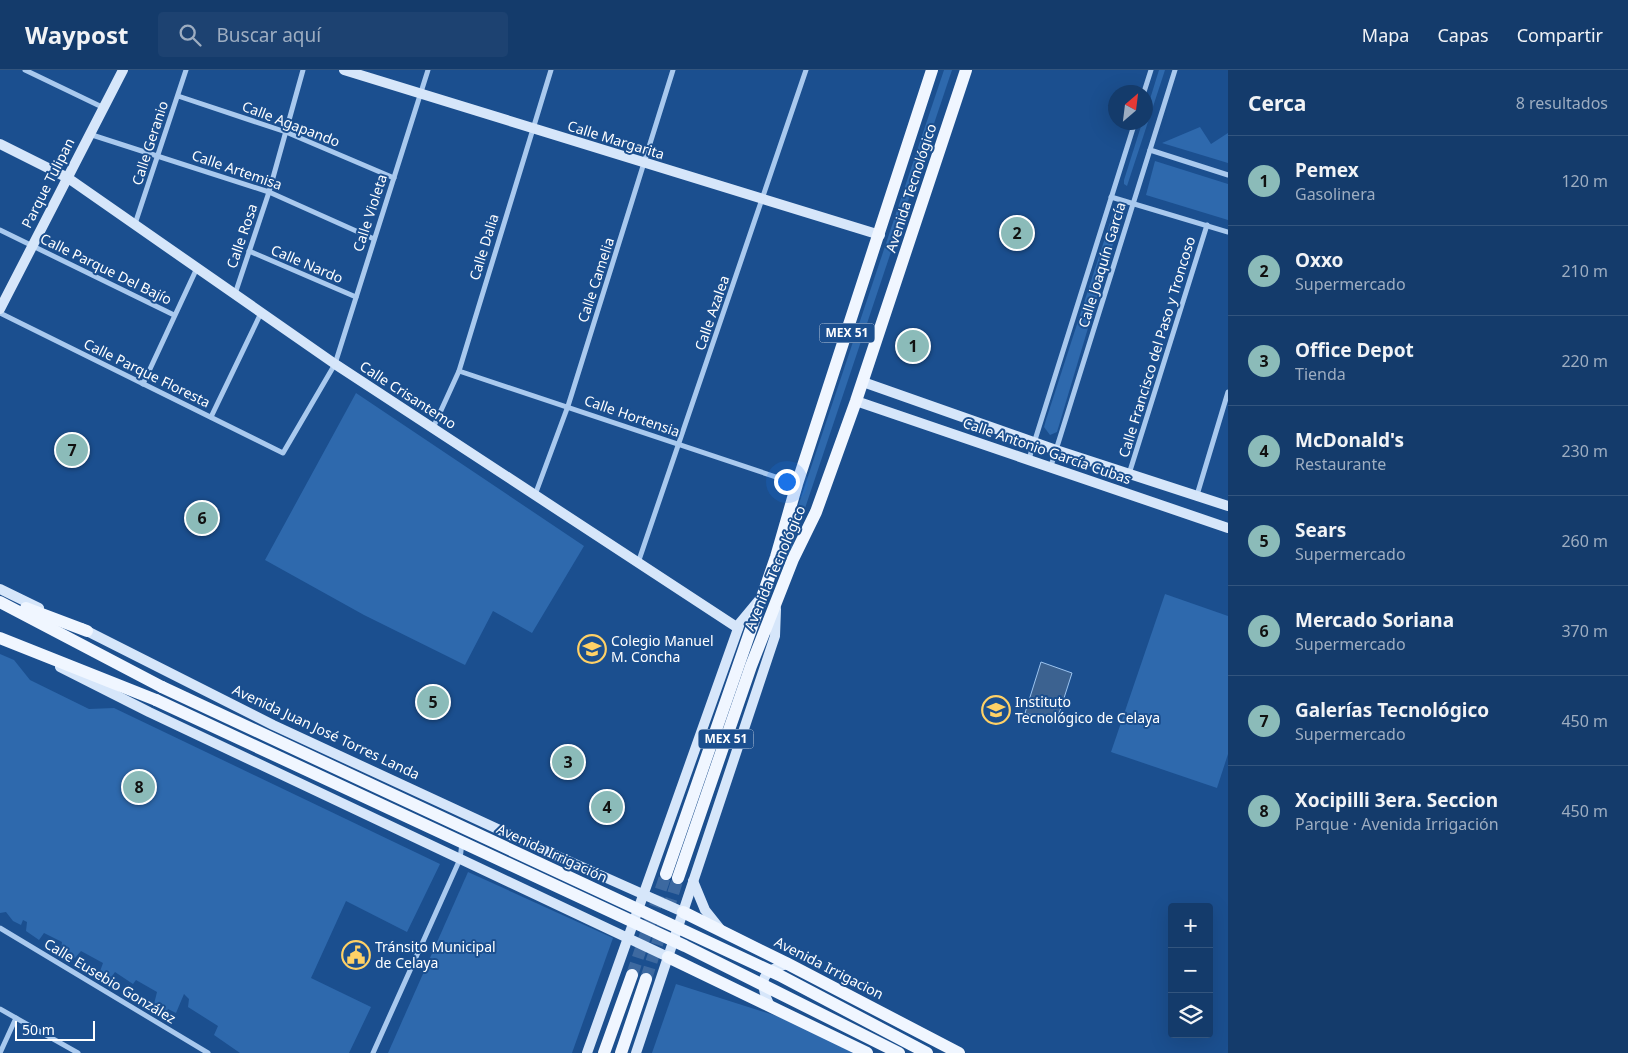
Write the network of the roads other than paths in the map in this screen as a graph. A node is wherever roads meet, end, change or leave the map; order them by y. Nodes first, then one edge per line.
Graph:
1 (123, 70) edge
2 (186, 70) edge
3 (304, 70) edge
4 (344, 70) edge
5 (428, 70) edge
6 (551, 70) edge
7 (673, 70) edge
8 (806, 70) edge
9 (932, 70) edge
10 (966, 70) edge
11 (1151, 70) edge
12 (1175, 70) edge
13 (28, 71) edge
14 (1146, 85) edge
15 (421, 94) junction
16 (178, 96) junction
17 (102, 108) junction
18 (532, 128) junction
19 (1132, 130) edge
20 (286, 132) junction
21 (89, 134) junction
22 (0, 144) edge
23 (1150, 150) junction
24 (158, 155) junction
25 (645, 163) junction
26 (1228, 175) edge
27 (68, 178) junction
28 (394, 178) junction
29 (269, 192) junction
30 (1111, 197) junction
31 (762, 199) junction
32 (1133, 204) junction
33 (136, 224) junction
34 (1207, 225) junction
35 (0, 230) edge
36 (1228, 232) edge
37 (880, 235) junction
38 (374, 239) junction
39 (32, 246) junction
40 (249, 251) junction
41 (197, 267) junction
42 (234, 294) junction
43 (356, 297) junction
44 (0, 309) edge
45 (0, 313) edge
46 (261, 313) junction
47 (174, 315) junction
48 (335, 364) junction
49 (459, 371) junction
50 (862, 382) junction
51 (143, 384) junction
52 (1228, 392) edge
53 (856, 402) junction
54 (568, 406) junction
55 (211, 417) junction
56 (976, 422) junction
57 (433, 428) junction
58 (969, 439) junction
59 (1034, 442) junction
60 (679, 444) junction
61 (1056, 450) junction
62 (283, 454) joint
63 (1029, 459) junction
64 (1051, 466) junction
65 (1129, 474) junction
66 (797, 484) junction
67 (535, 495) junction
68 (1197, 496) junction
69 (1228, 506) edge
70 (1228, 528) edge
71 (638, 563) junction
72 (0, 589) edge
73 (762, 596) junction
74 (0, 598) edge
75 (776, 600) junction
76 (0, 602) edge
77 (738, 628) junction
78 (87, 631) junction
79 (0, 638) edge
80 (12, 644) junction
81 (483, 823) junction
82 (460, 858) junction
83 (693, 881) junction
84 (644, 894) junction
85 (684, 912) junction
86 (0, 928) edge
87 (722, 931) junction
88 (628, 939) junction
89 (668, 957) junction
90 (788, 964) junction
91 (632, 976) tunnel mouth
92 (646, 979) tunnel mouth
93 (856, 1000) junction
94 (769, 1004) junction
95 (0, 1009) edge
96 (16, 1018) junction
97 (827, 1033) junction
98 (195, 1046) junction
99 (0, 1053) edge
100 (78, 1053) edge
101 (192, 1053) edge
102 (208, 1053) edge
103 (373, 1053) edge
104 (587, 1053) edge
105 (604, 1053) edge
106 (621, 1053) edge
107 (636, 1053) edge
108 (867, 1053) edge
109 (900, 1053) edge
110 (927, 1053) edge
111 (959, 1053) edge

1 - 17 street, Parque Tulipan
2 - 16 street, Calle Geranio
3 - 20 street, Calle Rosa
4 - 15 street, Calle Margarita
5 - 15 street, Calle Violeta
6 - 18 street, Calle Dalia
7 - 25 street, Calle Camelia
8 - 31 street, Calle Azalea
9 - 37 main road, Avenida Tecnológico / MEX 51
10 - 50 main road, Avenida Tecnológico / MEX 51
11 - 14 street
12 - 23 street, Calle Joaquín García
13 - 17 street
15 - 18 street, Calle Margarita
15 - 28 street, Calle Violeta
16 - 20 street, Calle Agapando
16 - 24 street, Calle Geranio
17 - 21 street, Parque Tulipan
18 - 25 street, Calle Margarita
18 - 49 street, Calle Dalia
19 - 30 street, Calle Joaquín García
20 - 28 street, Calle Agapando
20 - 29 street, Calle Rosa
21 - 24 street, Calle Artemisa
21 - 27 street, Parque Tulipan
22 - 27 street, Calle Crisantemo
23 - 26 street
23 - 32 street, Calle Joaquín García
24 - 29 street, Calle Artemisa
24 - 33 street, Calle Geranio
25 - 31 street, Calle Margarita
25 - 54 street, Calle Camelia
27 - 33 street, Calle Crisantemo
27 - 39 street, Parque Tulipan
28 - 38 street, Calle Violeta
29 - 38 street, Calle Artemisa
29 - 40 street, Calle Rosa
30 - 32 street
30 - 59 street, Calle Joaquín García
31 - 37 street, Calle Margarita
31 - 60 street, Calle Azalea
32 - 34 street
32 - 61 street, Calle Joaquín García
33 - 41 street, Calle Crisantemo
34 - 36 street
34 - 65 street, Calle Francisco del Paso y Troncoso
35 - 39 street, Calle Parque Del Bajío
37 - 66 main road, Avenida Tecnológico / MEX 51
38 - 43 street, Calle Violeta
39 - 44 street, Parque Tulipan
39 - 47 street, Calle Parque Del Bajío
40 - 42 street, Calle Rosa
40 - 43 street, Calle Nardo
41 - 42 street, Calle Crisantemo
41 - 47 street
42 - 46 street, Calle Crisantemo
43 - 48 street, Calle Violeta
45 - 51 street, Calle Parque Floresta
46 - 48 street, Calle Crisantemo
46 - 55 street
47 - 51 street
48 - 57 street, Calle Crisantemo
48 - 62 street, Calle Violeta
49 - 54 street, Calle Hortensia
49 - 57 street, Calle Dalia
50 - 53 main road, Avenida Tecnológico / MEX 51
50 - 56 street, Calle Antonio García Cubas
51 - 55 street, Calle Parque Floresta
52 - 68 street
53 - 58 street, Calle Antonio García Cubas
53 - 75 main road, Avenida Tecnológico / MEX 51
54 - 60 street, Calle Hortensia
54 - 67 street, Calle Camelia
55 - 62 street, Calle Parque Floresta
56 - 58 street
56 - 59 street, Calle Antonio García Cubas
57 - 67 street, Calle Crisantemo
58 - 63 street, Calle Antonio García Cubas
59 - 61 street, Calle Antonio García Cubas
59 - 63 street, Calle Joaquín García
60 - 66 street, Calle Hortensia
60 - 71 street, Calle Azalea
61 - 64 street, Calle Joaquín García
61 - 65 street, Calle Antonio García Cubas
63 - 64 street, Calle Antonio García Cubas
64 - 70 street, Calle Antonio García Cubas
65 - 68 street, Calle Antonio García Cubas
66 - 73 main road, Avenida Tecnológico / MEX 51
67 - 71 street, Calle Crisantemo
68 - 69 street, Calle Antonio García Cubas
71 - 77 street, Calle Crisantemo
72 - 78 street, Avenida Juan José Torres Landa
73 - 75 main road, Avenida Tecnológico / MEX 51
73 - 77 street
74 - 78 main road
75 - 83 street
76 - 110 main road, Avenida Irrigación, bridge
77 - 84 street
78 - 81 street, Avenida Juan José Torres Landa
79 - 80 main road
80 - 82 street
80 - 109 main road, bridge
81 - 82 street
81 - 84 street, Avenida Juan José Torres Landa
82 - 88 street
82 - 103 street
83 - 85 street
83 - 87 street
84 - 85 street, Avenida Juan José Torres Landa
84 - 88 street
85 - 87 main road, Avenida Irrigacion
85 - 89 street
86 - 98 street, Calle Eusebio González
87 - 90 main road, Avenida Irrigacion
88 - 89 street
88 - 104 street
89 - 94 main road
89 - 107 street
90 - 93 main road, Avenida Irrigacion
90 - 94 street
91 - 105 main road
92 - 106 main road
93 - 97 street
93 - 111 main road, Avenida Irrigacion
94 - 97 main road
95 - 96 street
96 - 99 street
96 - 100 street
97 - 108 main road
98 - 101 street
98 - 102 street, Calle Eusebio González

